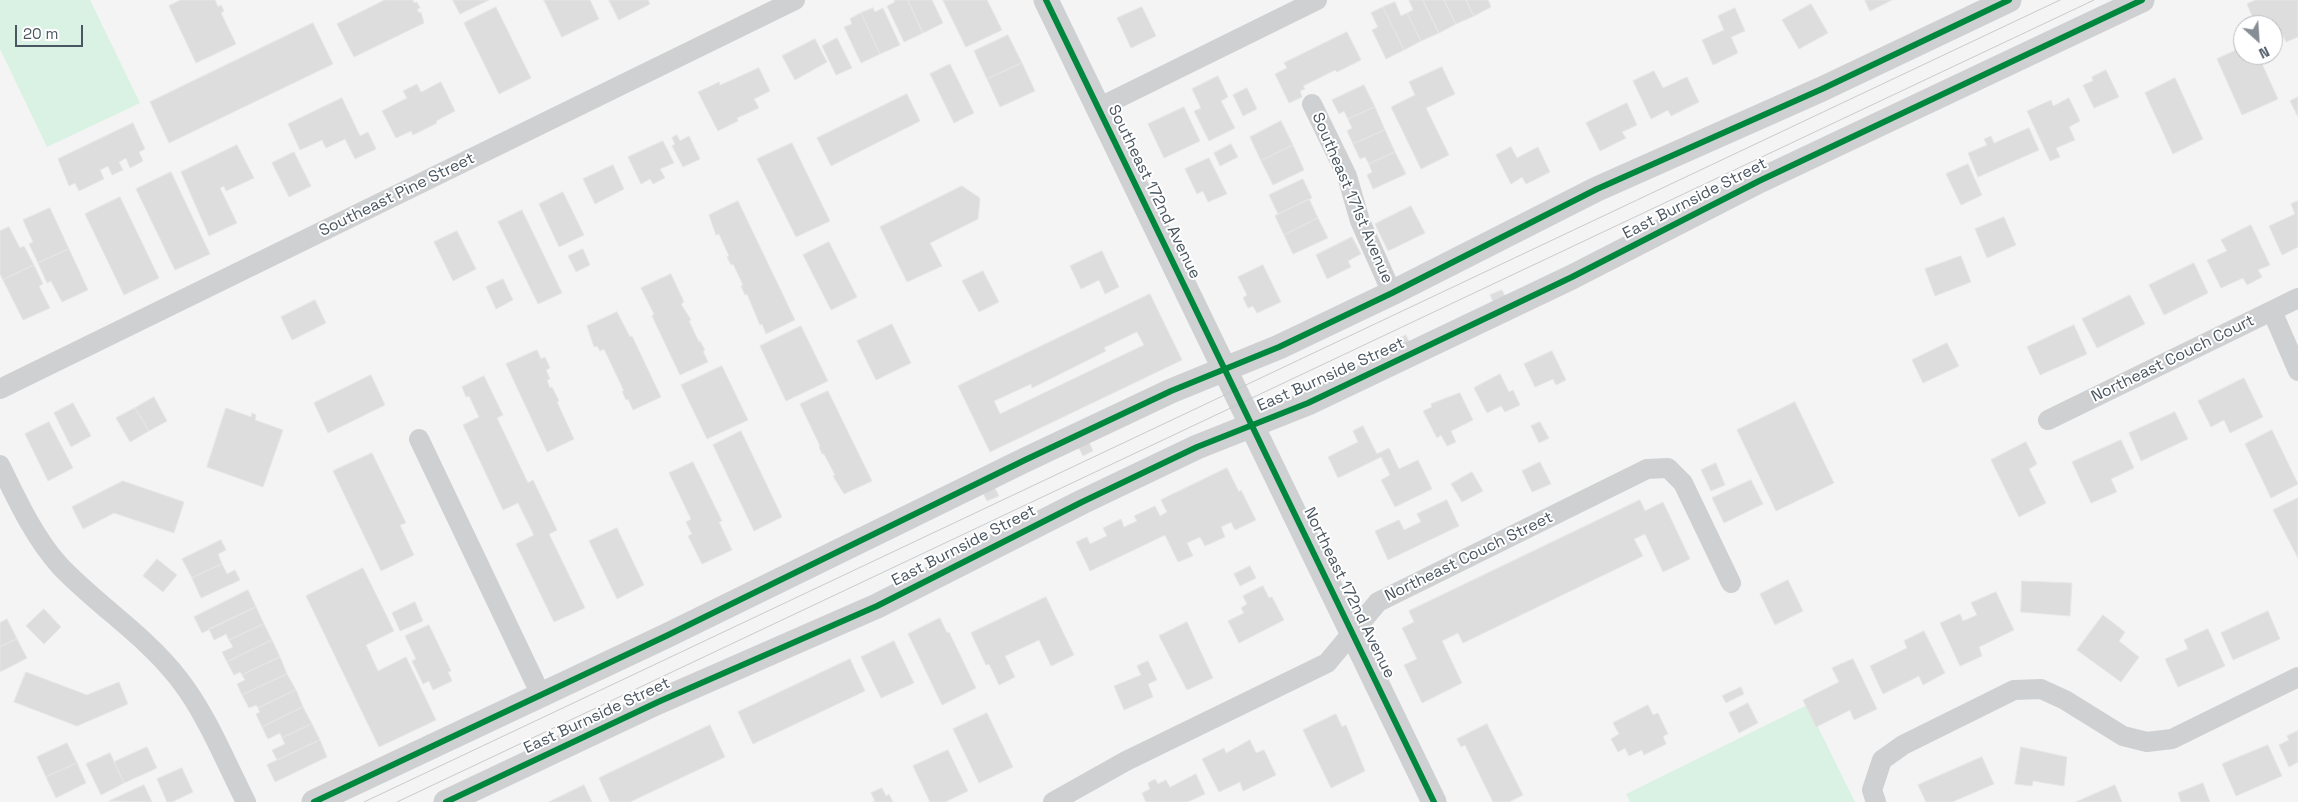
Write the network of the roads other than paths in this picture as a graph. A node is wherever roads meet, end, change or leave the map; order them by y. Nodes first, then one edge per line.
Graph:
1 (795, 0) edge
2 (1046, 0) edge
3 (1317, 0) edge
4 (2009, 0) edge
5 (2142, 0) edge
6 (1312, 104) dead end
7 (1098, 108) junction
8 (1392, 293) junction
9 (2298, 298) edge
10 (2272, 311) junction
11 (1224, 369) junction
12 (2298, 371) edge
13 (0, 389) edge
14 (1238, 397) joint
15 (2048, 420) dead end
16 (1252, 426) junction
17 (419, 439) dead end
18 (0, 465) edge
19 (1731, 583) dead end
20 (1353, 632) junction
21 (2298, 677) edge
22 (541, 695) junction
23 (1874, 796) edge
24 (246, 802) edge
25 (314, 802) edge
26 (446, 802) edge
27 (1053, 802) edge
28 (1434, 802) edge

1 - 13 street, Southeast Pine Street
2 - 7 street, Southeast 172nd Avenue
3 - 7 street
4 - 8 street
5 - 16 street, East Burnside Street
6 - 8 street, Southeast 171st Avenue
7 - 11 street, Southeast 172nd Avenue
8 - 11 street
9 - 10 street, Northeast Couch Court
10 - 12 street
10 - 15 street, Northeast Couch Court
11 - 14 street, Southeast 172nd Avenue
11 - 22 street
14 - 16 street, Northeast 172nd Avenue
16 - 20 street, Northeast 172nd Avenue
16 - 26 street, East Burnside Street
17 - 22 street
18 - 24 street
19 - 20 street, Northeast Couch Street
20 - 27 street, Northeast Couch Street
20 - 28 street, Northeast 172nd Avenue
21 - 23 street
22 - 25 street

